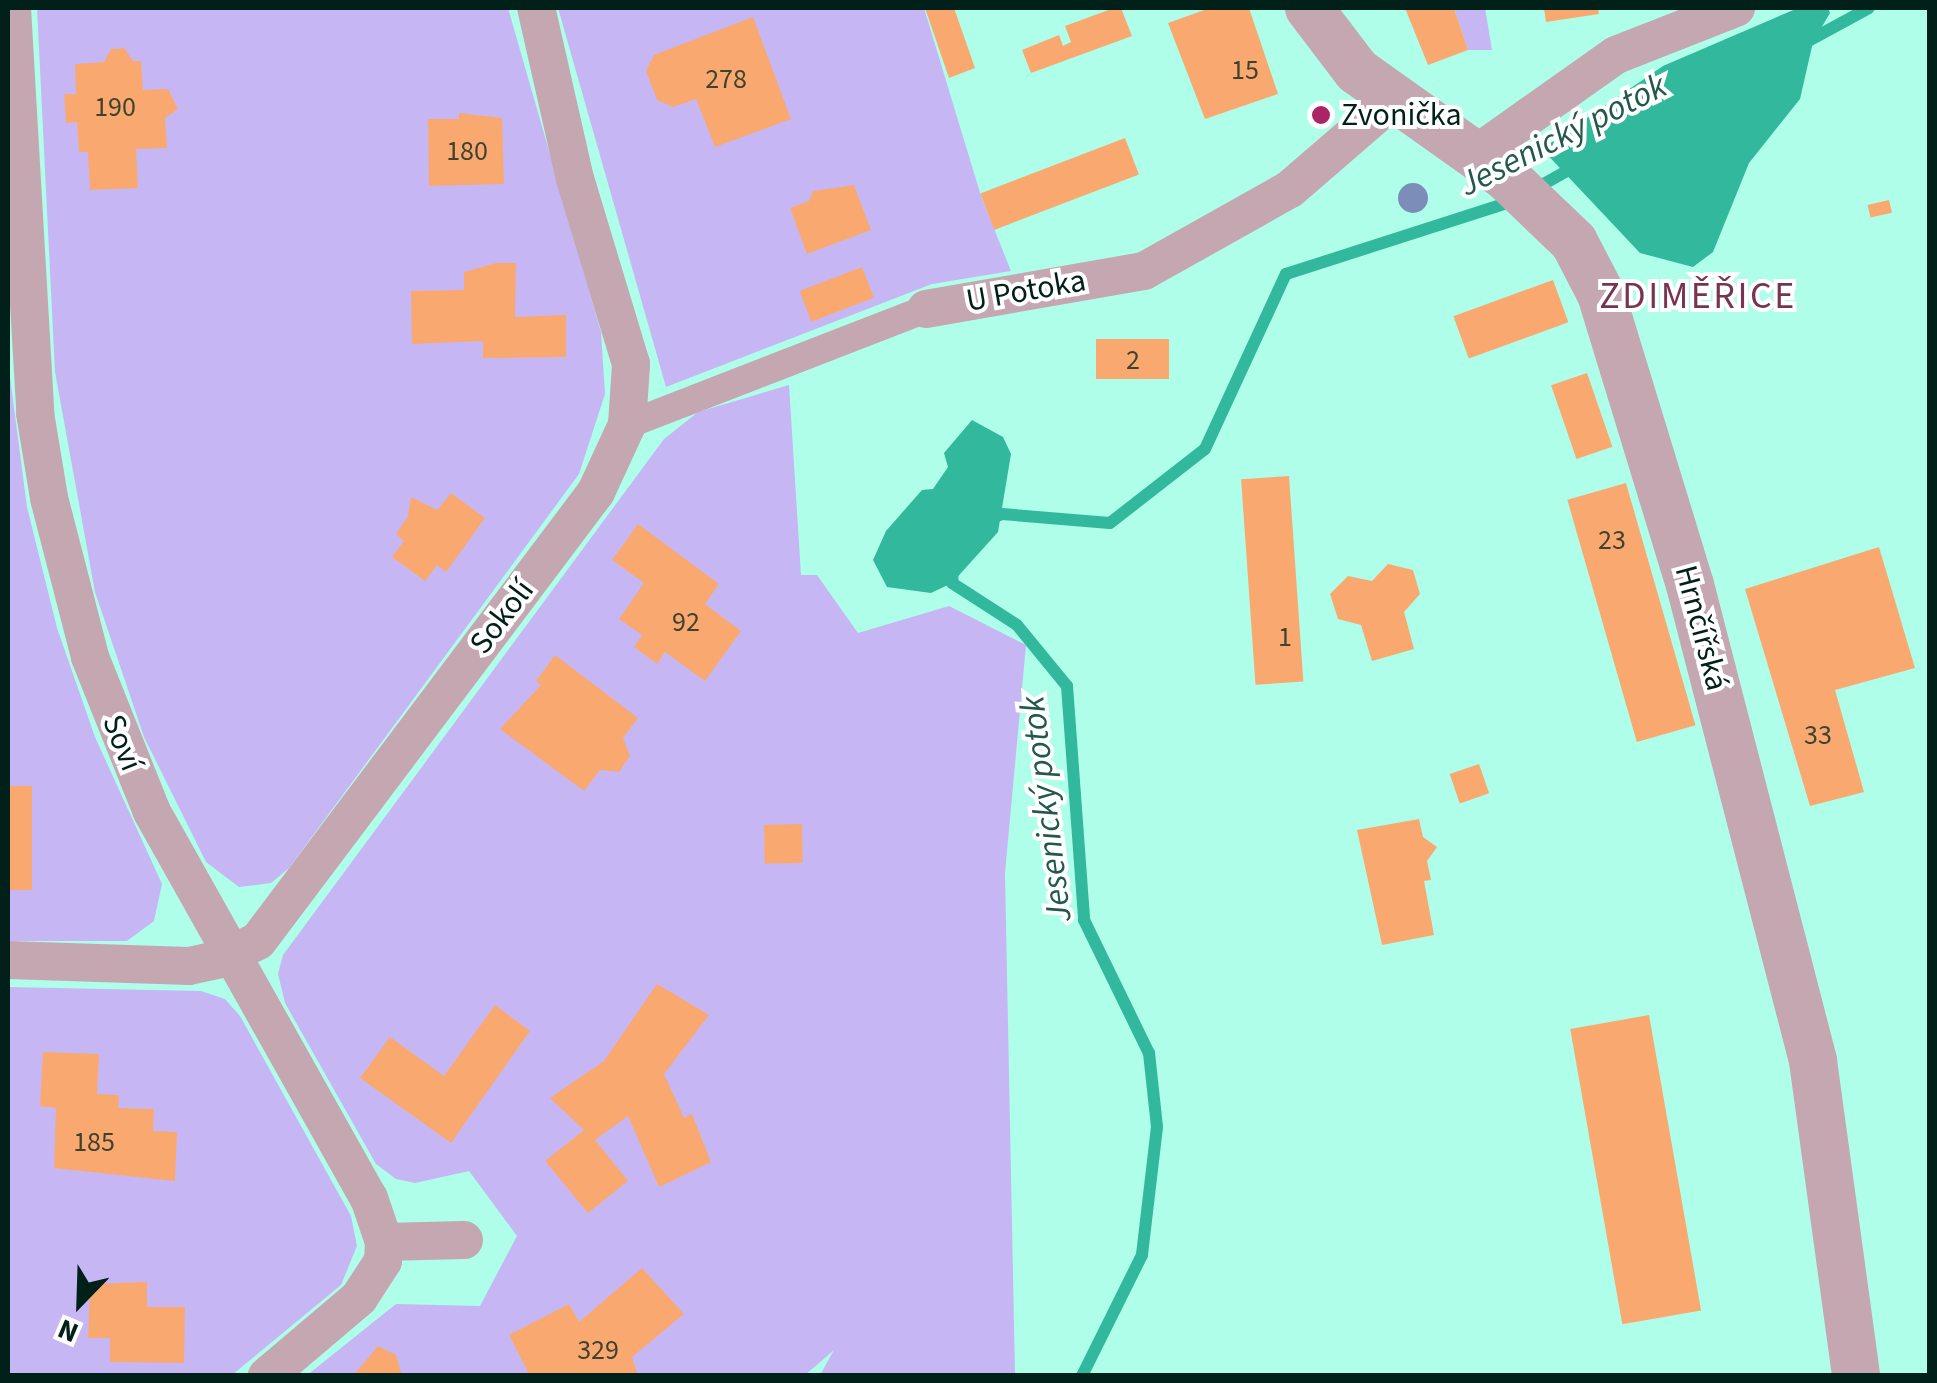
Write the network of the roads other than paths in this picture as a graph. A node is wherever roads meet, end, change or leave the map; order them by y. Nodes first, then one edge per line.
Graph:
1 (12, 8) edge
2 (536, 8) edge
3 (1309, 8) edge
4 (1736, 8) edge
5 (1393, 100) junction
6 (1491, 166) junction
7 (926, 308) joint
8 (627, 425) junction
9 (234, 954) junction
10 (8, 960) edge
11 (464, 1240) dead end
12 (384, 1242) junction
13 (268, 1376) edge
14 (1856, 1376) edge

1 - 9 street, Soví
2 - 8 street, Sokolí
3 - 5 street, Hrnčířská
4 - 6 street
5 - 6 street, Hrnčířská
5 - 7 street, U Potoka
6 - 14 street, Hrnčířská
7 - 8 street, U Potoka
8 - 9 street, Sokolí
9 - 10 street, Sokolí
9 - 12 street, Soví
11 - 12 street
12 - 13 street

